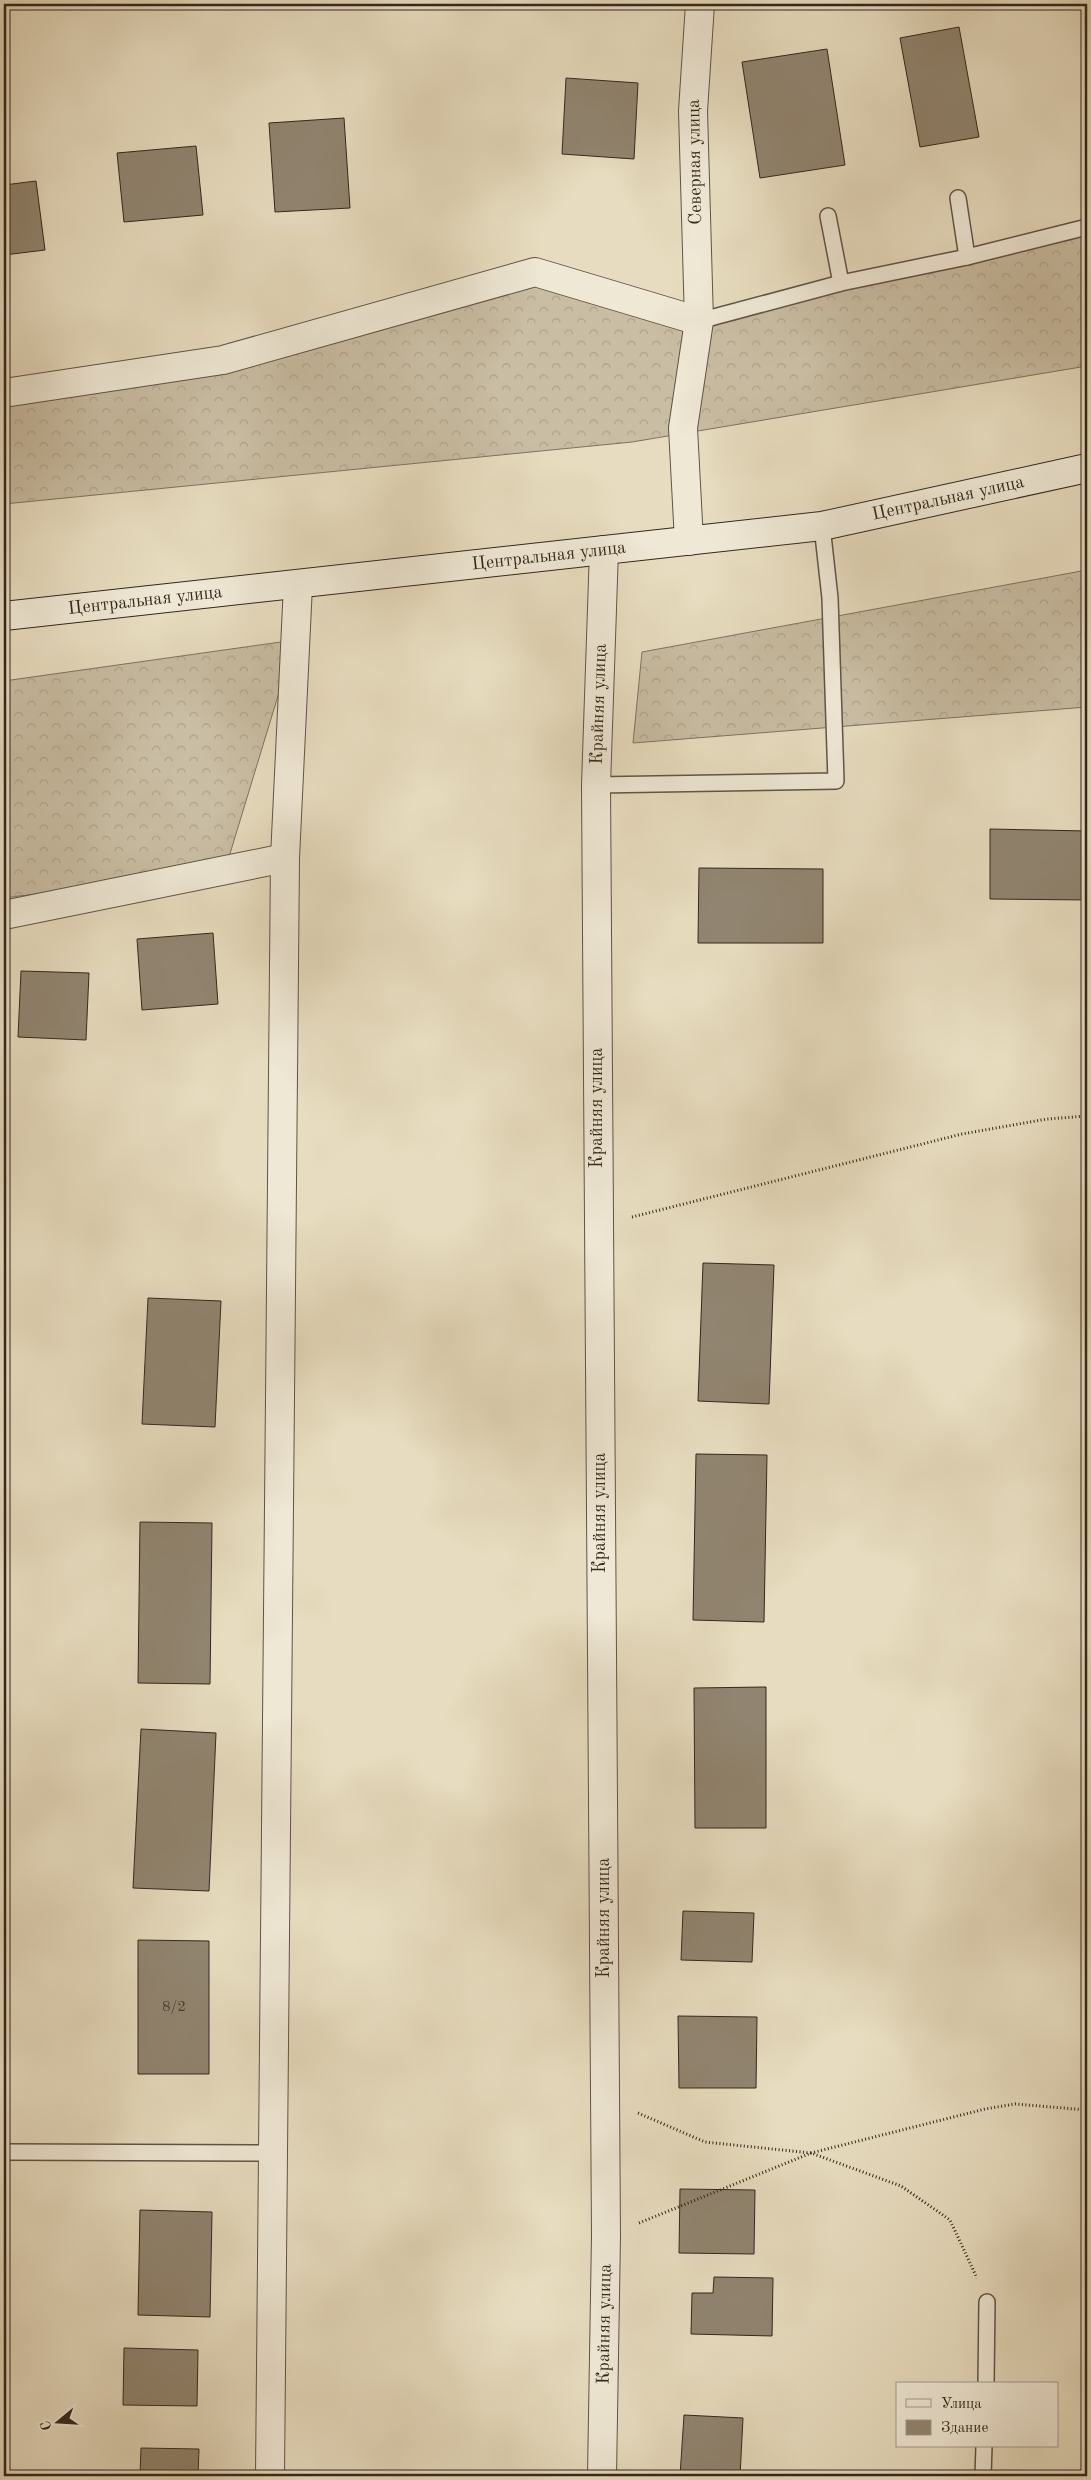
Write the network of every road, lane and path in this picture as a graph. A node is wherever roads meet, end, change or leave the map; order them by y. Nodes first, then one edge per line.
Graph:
1 (700, 4) edge
2 (958, 198) dead end
3 (828, 216) dead end
4 (1087, 227) edge
5 (967, 257) junction
6 (841, 283) junction
7 (699, 321) junction
8 (4, 392) edge
9 (1087, 468) edge
10 (822, 526) junction
11 (689, 541) junction
12 (604, 550) junction
13 (298, 585) junction
14 (4, 616) edge
15 (596, 785) junction
16 (285, 858) junction
17 (4, 914) edge
18 (1087, 1116) edge
19 (598, 1226) junction
20 (605, 2099) junction
21 (1087, 2110) edge
22 (4, 2152) edge
23 (275, 2152) junction
24 (811, 2153) junction
25 (606, 2236) junction
26 (988, 2302) joint
27 (986, 2382) edge
28 (984, 2448) edge
29 (270, 2476) edge
30 (602, 2476) edge
31 (983, 2476) edge

1 - 7 street, Северная улица
2 - 5 lane
3 - 6 lane
4 - 5 lane
5 - 6 lane
6 - 7 lane
7 - 8 street
7 - 11 street, Северная улица
9 - 10 street, Центральная улица
10 - 11 street, Центральная улица
10 - 15 lane
11 - 12 street, Центральная улица
12 - 13 street, Центральная улица
12 - 15 street, Крайняя улица
13 - 14 street, Центральная улица
13 - 16 street
15 - 19 street, Крайняя улица
16 - 17 street
16 - 23 street
18 - 19 path
19 - 20 street, Крайняя улица
20 - 24 path
20 - 25 street, Крайняя улица
21 - 24 path
22 - 23 lane
23 - 29 street
24 - 25 path
24 - 26 path
25 - 30 street, Крайняя улица
26 - 27 lane
28 - 31 lane

